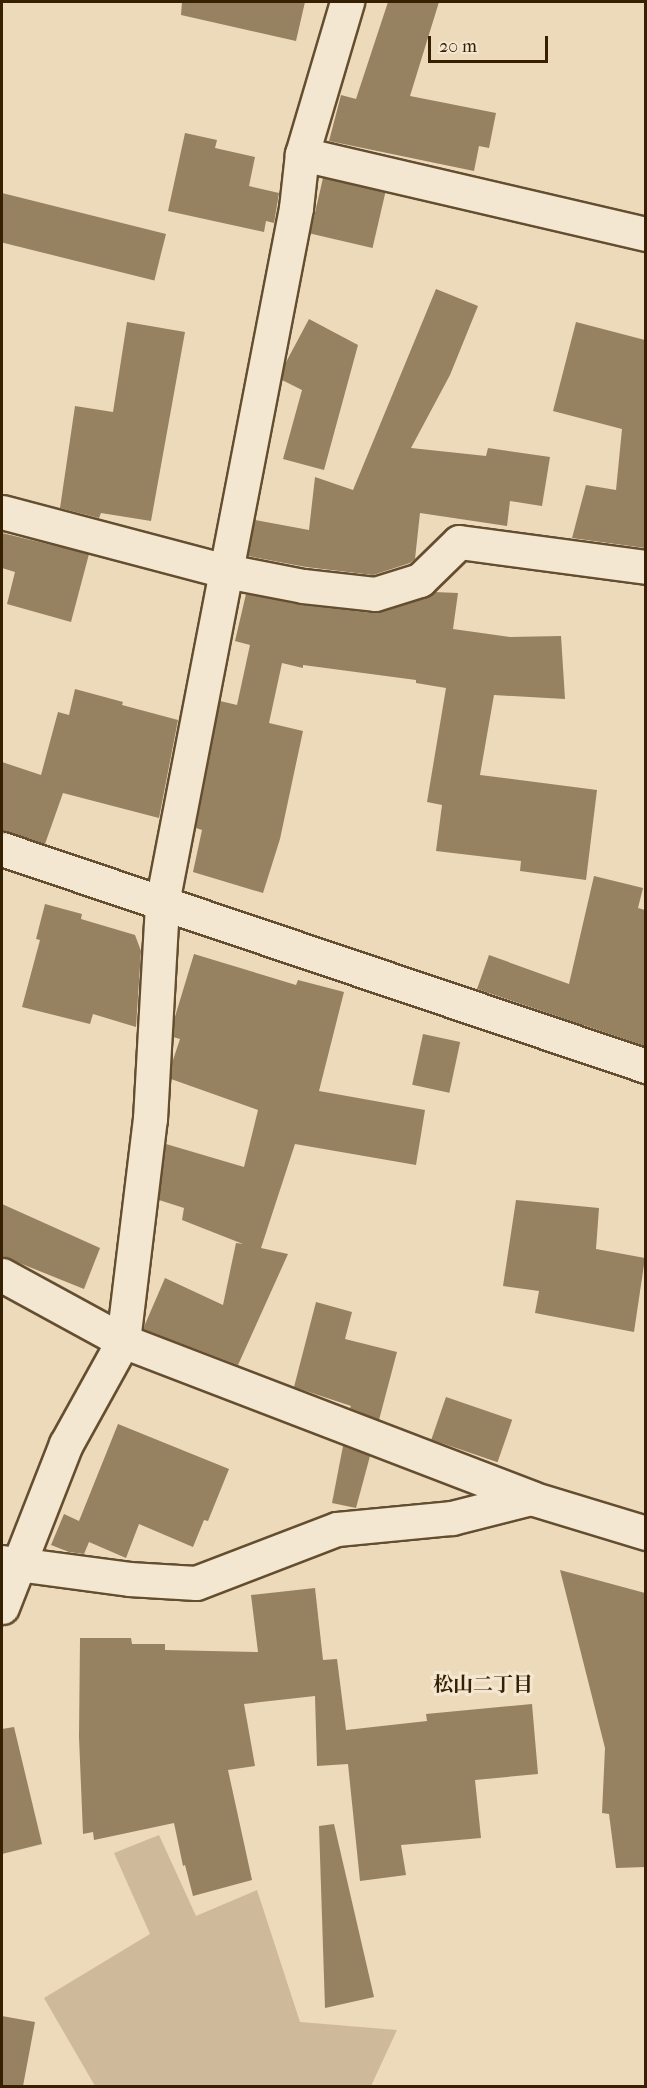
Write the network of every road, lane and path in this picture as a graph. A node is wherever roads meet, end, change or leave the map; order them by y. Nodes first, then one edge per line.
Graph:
1 (346, 2) edge
2 (302, 154) junction
3 (645, 234) edge
4 (2, 512) edge
5 (645, 567) edge
6 (226, 571) junction
7 (2, 849) edge
8 (162, 903) junction
9 (645, 1066) edge
10 (2, 1275) edge
11 (123, 1341) junction
12 (531, 1498) junction
13 (645, 1533) edge
14 (9, 1563) edge
15 (2, 1607) edge

1 - 2 street
2 - 3 street
2 - 6 street
4 - 6 street
5 - 6 street
6 - 8 street
7 - 8 street
8 - 9 street
8 - 11 street
10 - 11 street
11 - 12 street
11 - 14 street
12 - 13 street
12 - 14 street
14 - 15 street

